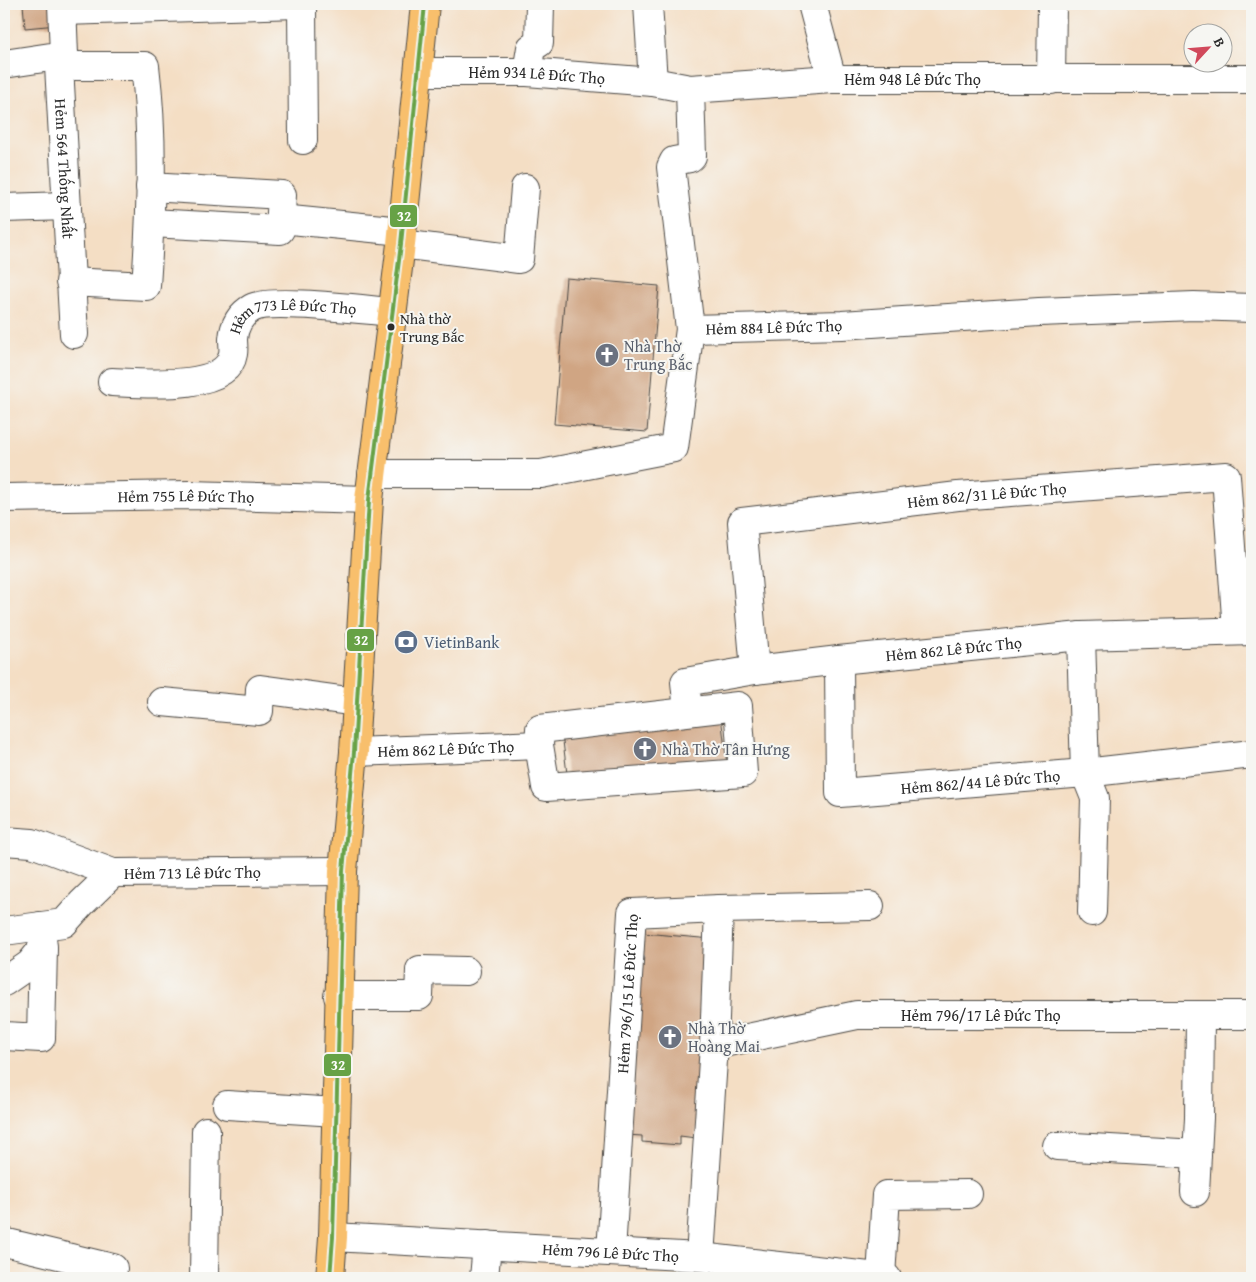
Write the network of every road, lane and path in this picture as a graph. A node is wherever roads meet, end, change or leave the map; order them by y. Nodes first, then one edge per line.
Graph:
1 (300, 4) edge
2 (425, 4) edge
3 (540, 4) edge
4 (648, 4) edge
5 (812, 4) edge
6 (1052, 4) edge
7 (62, 7) edge
8 (62, 61) junction
9 (4, 64) edge
10 (419, 72) junction
11 (527, 72) junction
12 (832, 79) junction
13 (1252, 79) edge
14 (1051, 80) junction
15 (653, 82) junction
16 (690, 89) junction
17 (303, 140) dead end
18 (150, 187) junction
19 (524, 188) dead end
20 (67, 206) junction
21 (4, 208) edge
22 (281, 219) junction
23 (150, 223) junction
24 (402, 238) junction
25 (70, 282) junction
26 (1252, 308) edge
27 (392, 312) junction
28 (690, 329) junction
29 (74, 334) dead end
30 (112, 382) dead end
31 (370, 487) junction
32 (4, 498) edge
33 (1244, 631) edge
34 (1081, 636) junction
35 (839, 660) junction
36 (755, 670) junction
37 (162, 702) dead end
38 (356, 702) junction
39 (688, 711) junction
40 (539, 745) junction
41 (354, 752) junction
42 (1252, 754) edge
43 (1086, 774) junction
44 (4, 841) edge
45 (343, 871) junction
46 (113, 873) junction
47 (870, 906) dead end
48 (719, 909) junction
49 (1092, 912) dead end
50 (4, 931) edge
51 (42, 937) junction
52 (466, 971) dead end
53 (4, 982) edge
54 (338, 996) junction
55 (1200, 1015) junction
56 (1252, 1015) edge
57 (4, 1036) edge
58 (714, 1045) junction
59 (227, 1105) dead end
60 (336, 1112) junction
61 (206, 1131) dead end
62 (1057, 1146) dead end
63 (1197, 1154) junction
64 (1195, 1192) dead end
65 (968, 1194) dead end
66 (333, 1236) junction
67 (4, 1242) edge
68 (487, 1245) junction
69 (611, 1252) junction
70 (700, 1257) junction
71 (841, 1275) edge
72 (112, 1278) edge
73 (204, 1278) edge
74 (330, 1278) edge
75 (484, 1278) edge
76 (884, 1278) edge

1 - 7 street
1 - 17 street
2 - 10 main road
3 - 11 street
4 - 15 street
5 - 12 street
6 - 14 street
7 - 8 street, Hẻm 564 Thống Nhất
8 - 9 street
8 - 18 street
8 - 20 street, Hẻm 564 Thống Nhất
10 - 11 street, Hẻm 934 Lê Đức Thọ
10 - 24 main road
11 - 15 street, Hẻm 934 Lê Đức Thọ
12 - 14 street, Hẻm 948 Lê Đức Thọ
12 - 16 street, Hẻm 948 Lê Đức Thọ
13 - 14 street, Hẻm 948 Lê Đức Thọ
15 - 16 street, Hẻm 948 Lê Đức Thọ
16 - 28 street
18 - 22 street
18 - 23 street
19 - 24 street
20 - 21 street
20 - 25 street, Hẻm 564 Thống Nhất
22 - 23 street
22 - 24 street
23 - 25 street
24 - 27 main road
25 - 29 street, Hẻm 564 Thống Nhất
26 - 28 street, Hẻm 884 Lê Đức Thọ
27 - 30 street, Hẻm 773 Lê Đức Thọ
27 - 31 main road
28 - 31 street, Hẻm 884 Lê Đức Thọ
31 - 32 street, Hẻm 755 Lê Đức Thọ
31 - 38 main road
33 - 34 street, Hẻm 862 Lê Đức Thọ
33 - 36 street, Hẻm 862/31 Lê Đức Thọ
34 - 35 street, Hẻm 862 Lê Đức Thọ
34 - 43 street
35 - 36 street, Hẻm 862 Lê Đức Thọ
35 - 43 street, Hẻm 862/44 Lê Đức Thọ
36 - 39 street, Hẻm 862 Lê Đức Thọ
37 - 38 street
38 - 41 main road
39 - 40 street
39 - 40 street
40 - 41 street, Hẻm 862 Lê Đức Thọ
41 - 45 main road
42 - 43 street, Hẻm 862/44 Lê Đức Thọ
43 - 49 street
44 - 46 street
45 - 46 street, Hẻm 713 Lê Đức Thọ
45 - 54 main road
46 - 51 street, Hẻm 713 Lê Đức Thọ
47 - 48 street, Hẻm 796/15 Lê Đức Thọ
48 - 58 street
48 - 69 street, Hẻm 796/15 Lê Đức Thọ
50 - 51 street, Hẻm 713 Lê Đức Thọ
51 - 53 street
51 - 57 street
52 - 54 street
54 - 60 main road
55 - 56 street, Hẻm 796/17 Lê Đức Thọ
55 - 58 street, Hẻm 796/17 Lê Đức Thọ
55 - 63 street
58 - 70 street
59 - 60 street
60 - 66 main road
61 - 73 street
62 - 63 street
63 - 64 street
65 - 76 street
66 - 68 street, Hẻm 796 Lê Đức Thọ
66 - 74 main road
67 - 72 street
68 - 69 street, Hẻm 796 Lê Đức Thọ
68 - 75 street
69 - 70 street, Hẻm 796 Lê Đức Thọ
70 - 71 street, Hẻm 796 Lê Đức Thọ
71 - 76 street, Hẻm 796 Lê Đức Thọ

